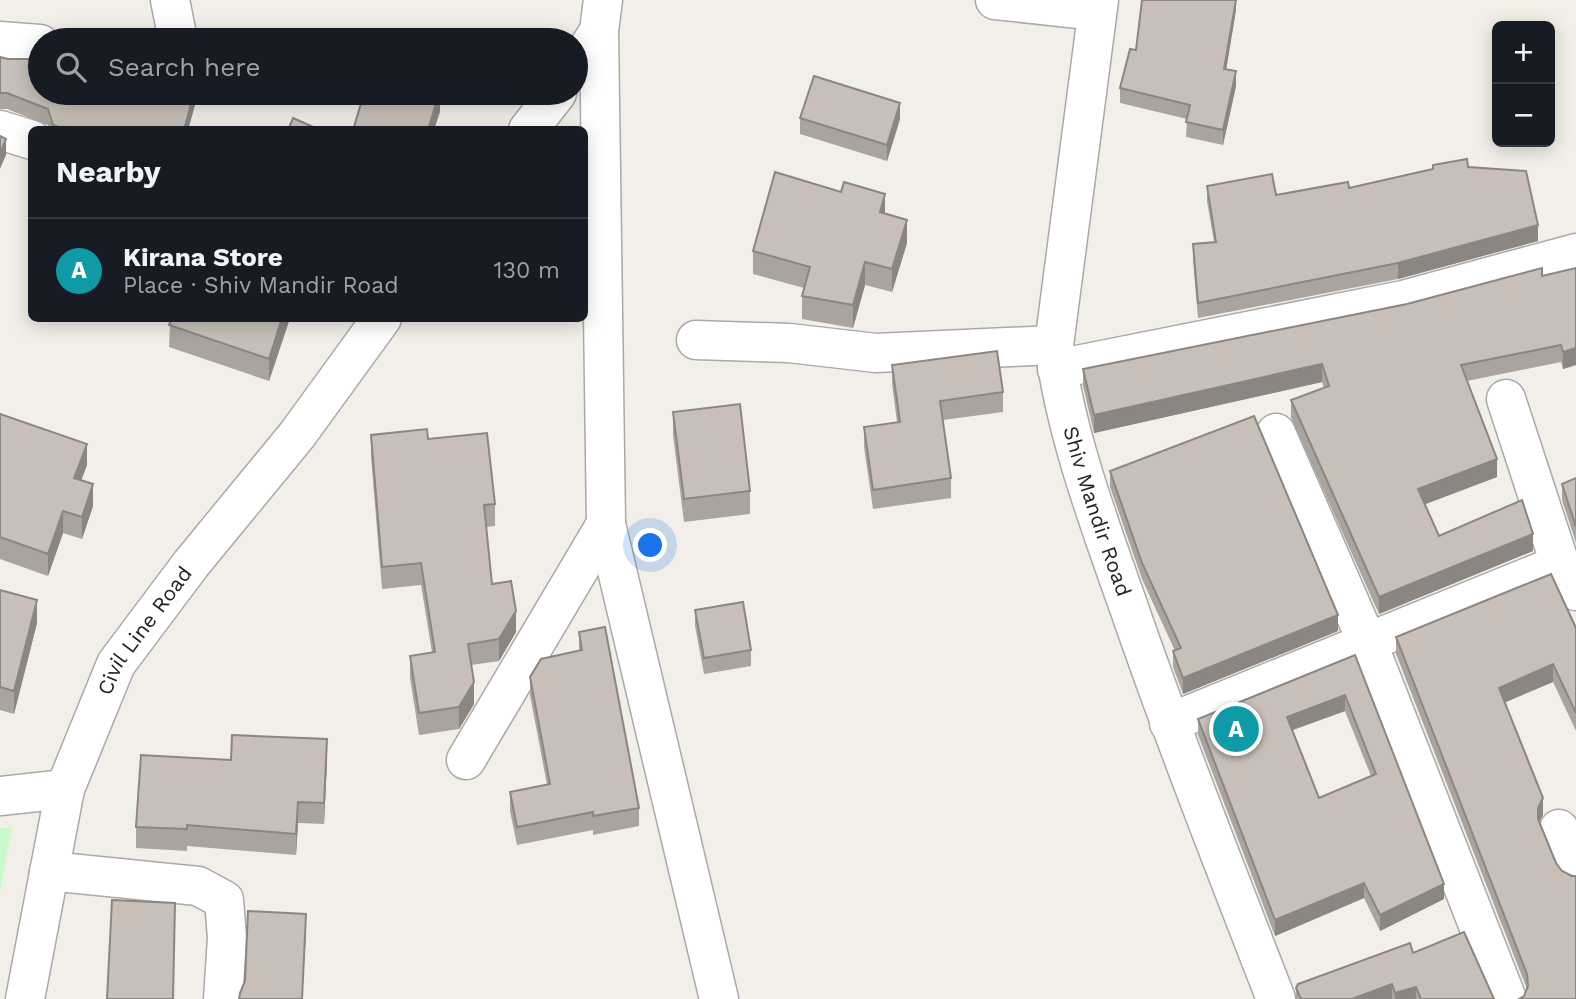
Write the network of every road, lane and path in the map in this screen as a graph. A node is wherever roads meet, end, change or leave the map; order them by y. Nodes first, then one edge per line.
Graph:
1 (170, 0) edge
2 (995, 0) edge
3 (1098, 6) edge
4 (601, 15) edge
5 (176, 28) edge
6 (0, 41) edge
7 (588, 42) edge
8 (28, 43) edge
9 (548, 105) edge
10 (531, 126) edge
11 (0, 130) edge
12 (28, 139) edge
13 (1576, 254) edge
14 (379, 322) edge
15 (696, 340) dead end
16 (1056, 357) junction
17 (1506, 399) dead end
18 (1276, 433) dead end
19 (606, 524) junction
20 (1568, 577) edge
21 (1368, 644) junction
22 (1169, 723) junction
23 (466, 760) dead end
24 (65, 789) junction
25 (0, 796) edge
26 (1559, 829) dead end
27 (49, 871) junction
28 (1576, 872) edge
29 (25, 999) edge
30 (223, 999) edge
31 (719, 999) edge
32 (1276, 999) edge
33 (1507, 999) edge

1 - 5 street
2 - 3 street
3 - 16 street, Shiv Mandir Road
4 - 7 street
4 - 19 street
6 - 8 street
9 - 10 street
11 - 12 street
13 - 16 street
14 - 24 street, Civil Line Road
15 - 16 street
16 - 22 street, Shiv Mandir Road
17 - 20 street
18 - 21 street
19 - 23 street
19 - 31 street
20 - 21 street
21 - 22 street
21 - 33 street
22 - 32 street, Shiv Mandir Road
24 - 25 street
24 - 27 street, Civil Line Road
26 - 28 street
27 - 29 street, Civil Line Road
27 - 30 street

